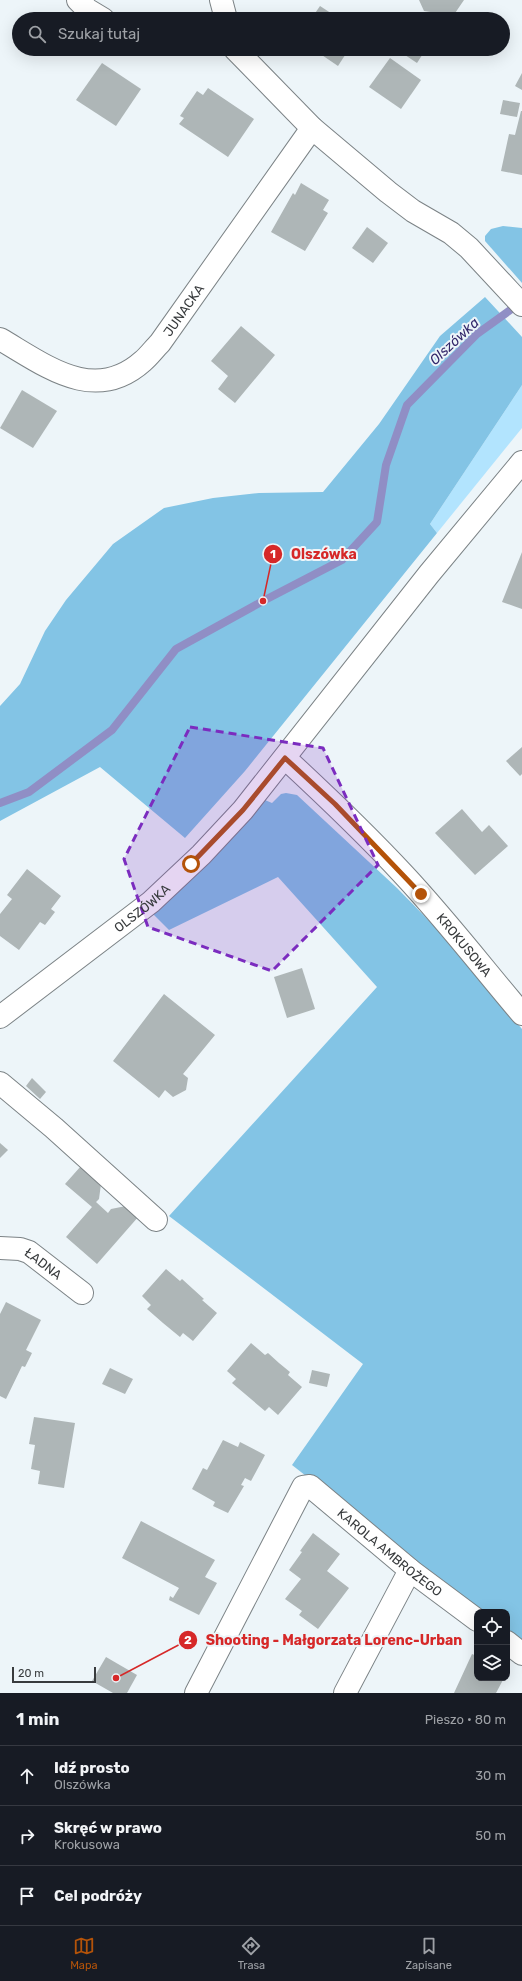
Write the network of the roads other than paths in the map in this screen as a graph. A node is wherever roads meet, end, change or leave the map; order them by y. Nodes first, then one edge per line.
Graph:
1 (78, 0) edge
2 (221, 0) edge
3 (92, 12) edge
4 (224, 12) edge
5 (242, 56) edge
6 (312, 128) junction
7 (522, 305) edge
8 (0, 339) edge
9 (522, 462) edge
10 (285, 758) junction
11 (522, 1014) edge
12 (0, 1017) edge
13 (0, 1083) edge
14 (156, 1220) dead end
15 (0, 1248) edge
16 (82, 1293) dead end
17 (410, 1570) junction
18 (474, 1618) edge
19 (510, 1644) edge
20 (522, 1654) edge
21 (196, 1693) edge
22 (345, 1693) edge

1 - 3 street
2 - 4 street
5 - 6 street
6 - 7 street
6 - 8 street, JUNACKA
9 - 10 street, OLSZÓWKA
10 - 11 street, KROKUSOWA
10 - 12 street, OLSZÓWKA
13 - 14 street
15 - 16 street, ŁADNA
17 - 18 street, KAROLA AMBROŻEGO
17 - 21 street, KAROLA AMBROŻEGO
17 - 22 street
19 - 20 street

